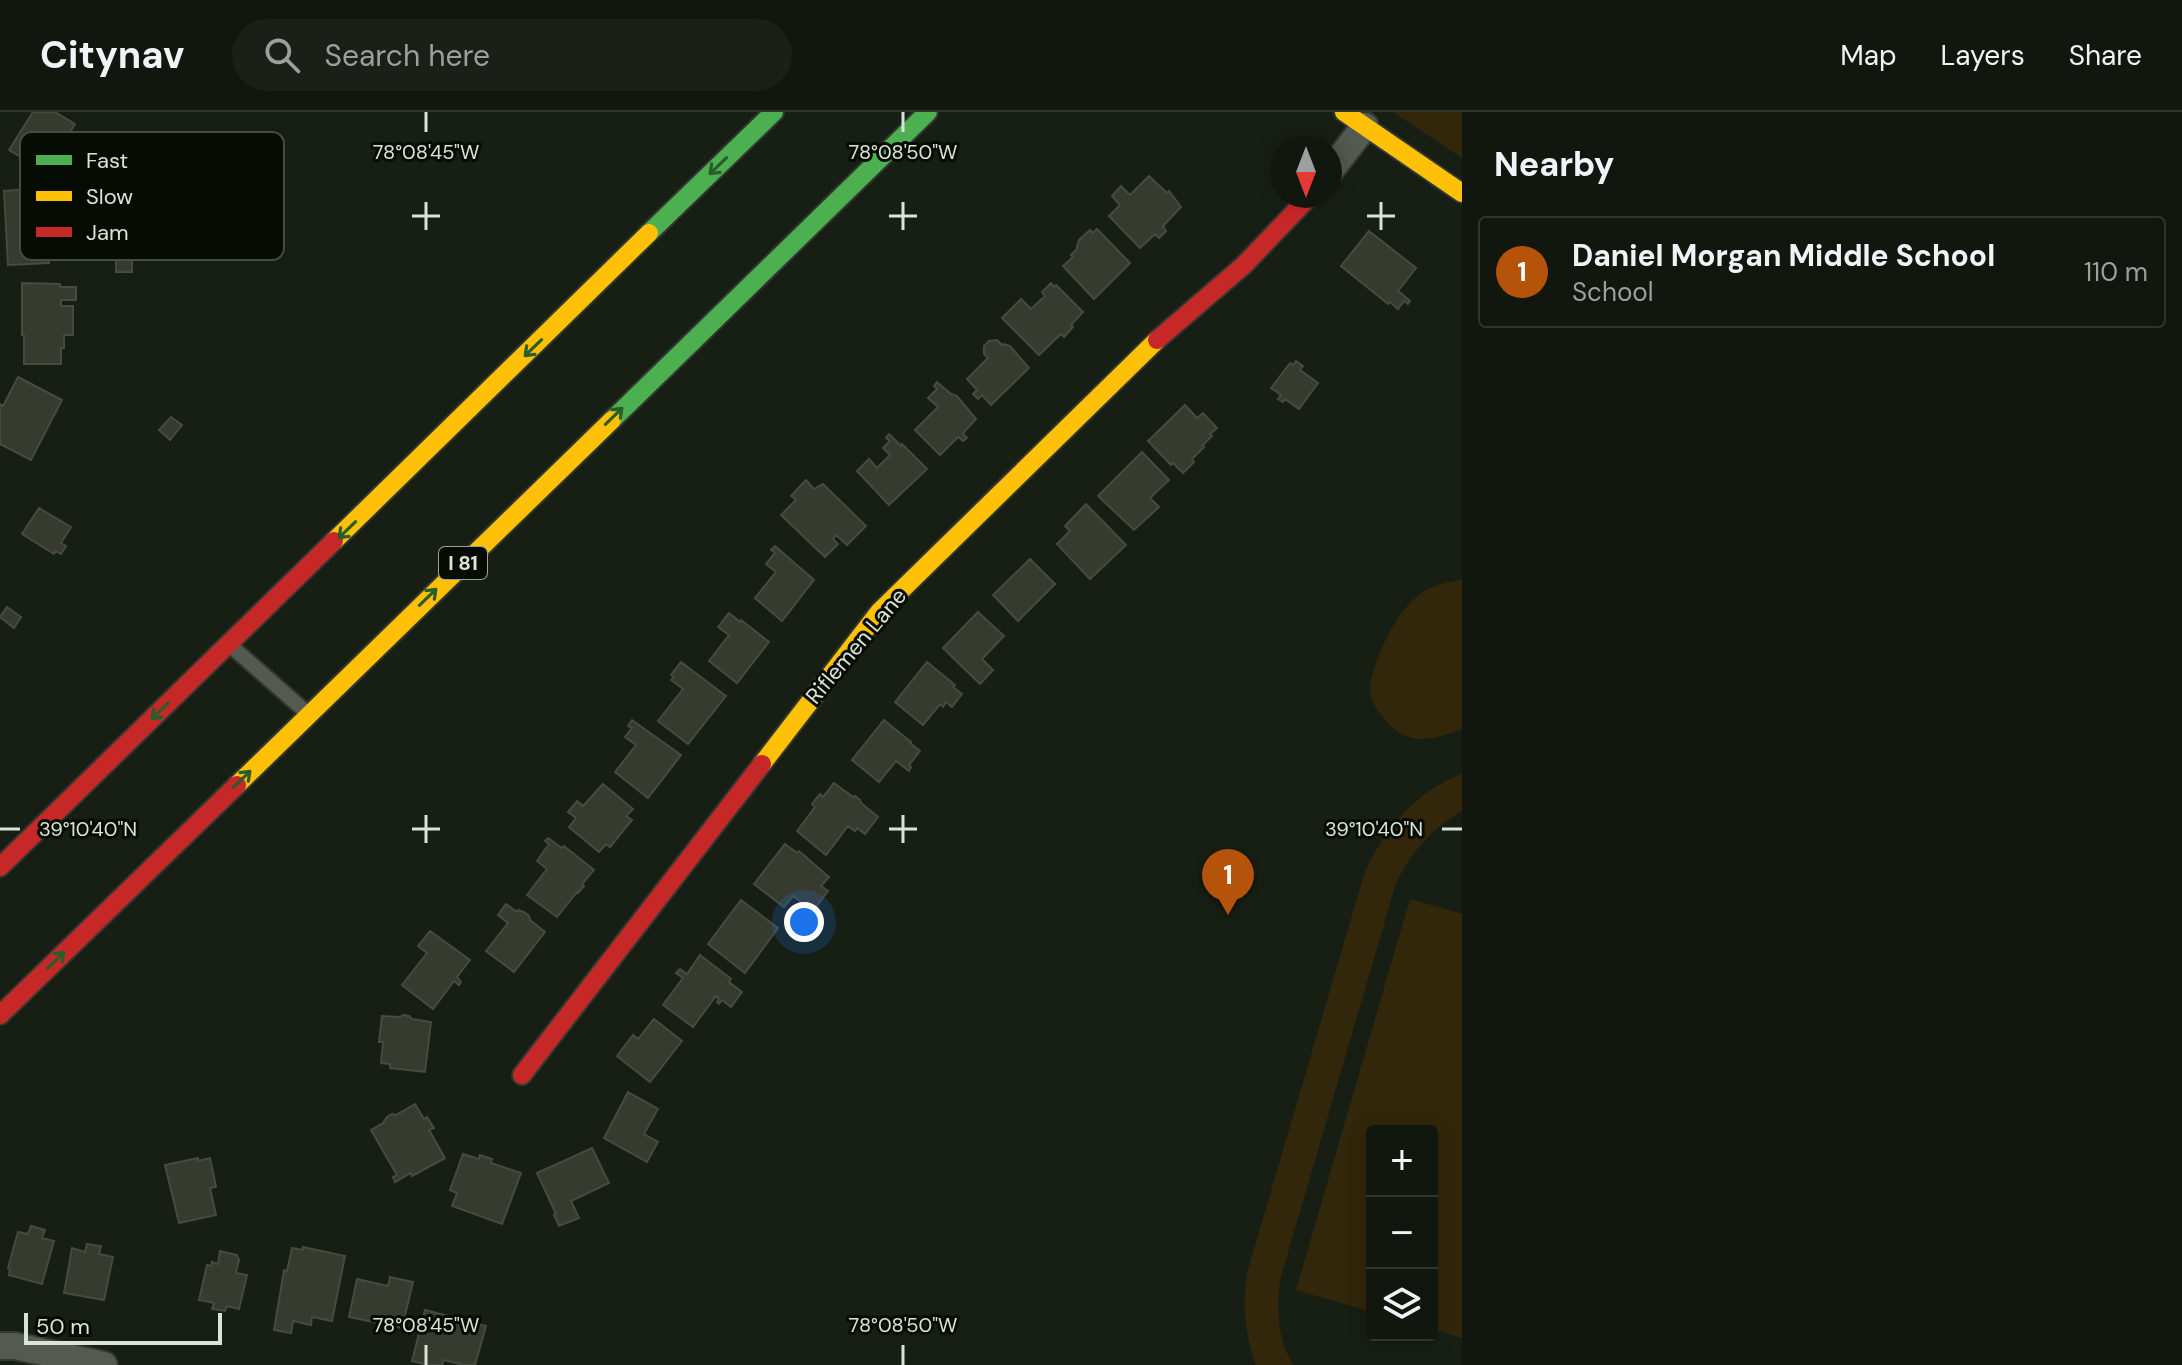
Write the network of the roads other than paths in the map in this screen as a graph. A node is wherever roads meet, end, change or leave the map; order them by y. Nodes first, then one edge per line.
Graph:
1 (774, 112) edge
2 (928, 112) edge
3 (1355, 119) edge
4 (1342, 146) edge
5 (1462, 193) edge
6 (1299, 208) edge
7 (229, 644) junction
8 (308, 714) junction
9 (0, 867) edge
10 (0, 1015) edge
11 (522, 1075) dead end
12 (0, 1346) edge
13 (104, 1365) edge

1 -> 7 main road
8 -> 2 main road, I 81
3 - 4 street
3 - 5 main road
6 - 11 main road, Riflemen Lane
7 - 8 lane
7 -> 9 main road
10 -> 8 main road, I 81
12 - 13 street

